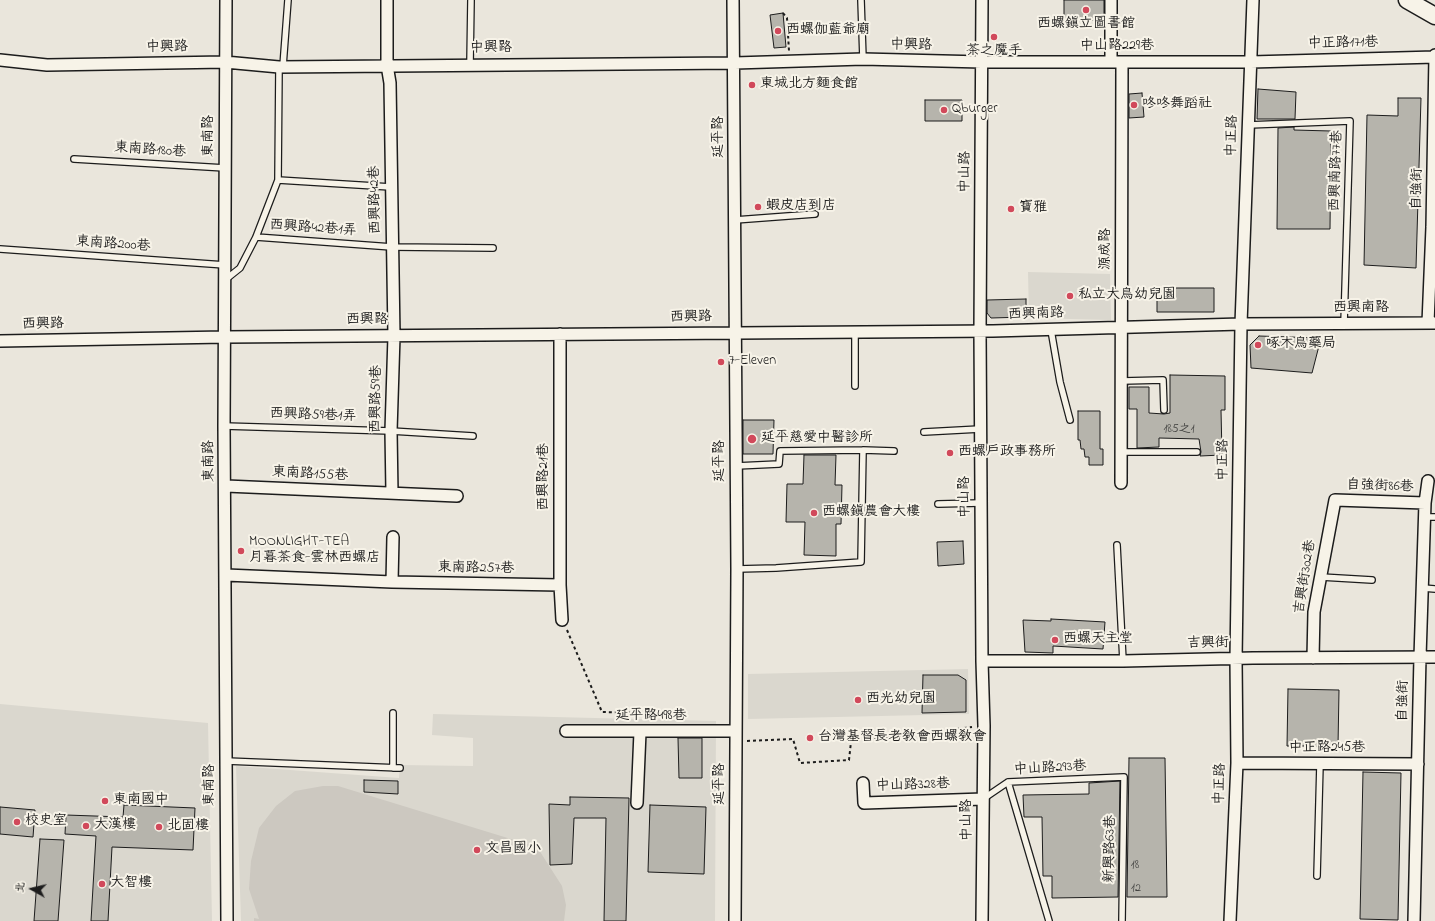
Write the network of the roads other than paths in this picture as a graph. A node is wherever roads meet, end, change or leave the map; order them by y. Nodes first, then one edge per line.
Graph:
1 (226, 0) edge
2 (288, 0) edge
3 (387, 0) edge
4 (471, 0) edge
5 (733, 0) edge
6 (860, 0) edge
7 (982, 0) edge
8 (1111, 0) edge
9 (1253, 0) edge
10 (1406, 0) edge
11 (1435, 16) edge
12 (1435, 56) edge
13 (863, 59) junction
14 (0, 60) edge
15 (225, 62) junction
16 (982, 62) junction
17 (1116, 62) junction
18 (1251, 62) junction
19 (735, 63) junction
20 (470, 64) junction
21 (387, 65) junction
22 (281, 67) junction
23 (1248, 125) junction
24 (74, 159) dead end
25 (225, 168) junction
26 (278, 180) junction
27 (391, 187) junction
28 (815, 214) dead end
29 (735, 220) junction
30 (1434, 227) edge
31 (256, 237) junction
32 (392, 247) junction
33 (493, 248) dead end
34 (0, 249) edge
35 (225, 265) junction
36 (225, 281) junction
37 (1431, 323) edge
38 (1241, 324) junction
39 (1344, 324) junction
40 (1122, 327) junction
41 (1051, 330) junction
42 (980, 331) junction
43 (855, 332) junction
44 (734, 333) junction
45 (560, 334) junction
46 (394, 336) junction
47 (225, 337) junction
48 (0, 341) edge
49 (1122, 381) junction
50 (855, 386) dead end
51 (1164, 410) dead end
52 (1070, 420) dead end
53 (224, 426) junction
54 (980, 429) junction
55 (391, 431) junction
56 (924, 432) dead end
57 (473, 436) dead end
58 (863, 450) junction
59 (894, 451) dead end
60 (1122, 452) junction
61 (1197, 452) dead end
62 (736, 466) junction
63 (1428, 481) dead end
64 (1121, 483) dead end
65 (226, 486) junction
66 (392, 493) junction
67 (457, 496) dead end
68 (1335, 500) joint
69 (981, 503) junction
70 (1425, 503) junction
71 (938, 504) dead end
72 (1430, 517) edge
73 (393, 537) dead end
74 (1117, 545) dead end
75 (736, 569) junction
76 (226, 575) junction
77 (1321, 577) junction
78 (1372, 580) dead end
79 (392, 582) junction
80 (560, 585) junction
81 (1423, 588) junction
82 (1435, 589) edge
83 (562, 620) road end
84 (1420, 657) junction
85 (1435, 657) edge
86 (1313, 658) junction
87 (1236, 659) junction
88 (982, 660) junction
89 (1123, 661) junction
90 (393, 713) dead end
91 (566, 732) dead end
92 (640, 732) junction
93 (736, 736) junction
94 (226, 761) junction
95 (1237, 763) junction
96 (1320, 764) junction
97 (1418, 764) junction
98 (393, 768) junction
99 (400, 768) dead end
100 (1124, 777) joint
101 (1008, 782) junction
102 (863, 783) dead end
103 (983, 799) junction
104 (637, 804) dead end
105 (1317, 876) dead end
106 (227, 921) edge
107 (735, 921) edge
108 (982, 921) edge
109 (1049, 921) edge
110 (1122, 921) edge
111 (1230, 921) edge
112 (1414, 921) edge

1 - 15 street, 東南路
2 - 22 lane
3 - 21 street, 西興路42巷
4 - 20 lane
5 - 19 street, 延平路
6 - 13 lane
7 - 16 street, 中山路
8 - 17 street, 源成路
9 - 18 street, 中正路
10 - 11 main road
12 - 18 street, 中正路171巷
12 - 30 street, 自強街
13 - 16 street, 中興路
13 - 19 street, 中興路
14 - 15 street, 中興路
15 - 22 street, 中興路
15 - 25 street, 東南路
16 - 17 street, 中山路229巷
16 - 42 street, 中山路
17 - 18 street, 中山路229巷
17 - 40 street, 源成路
18 - 23 street, 中正路
19 - 20 street, 中興路
19 - 29 street, 延平路
20 - 21 street, 中興路
21 - 22 street, 中興路
21 - 27 street, 西興路42巷
22 - 26 lane
23 - 38 street, 中正路
23 - 39 lane, 西興南路77巷
24 - 25 lane, 東南路180巷
25 - 35 street, 東南路
26 - 27 lane
26 - 31 lane
27 - 32 street, 西興路42巷
28 - 29 lane
29 - 44 street, 延平路
30 - 37 street, 自強街
31 - 32 lane, 西興路42巷1弄
31 - 36 lane
32 - 33 lane, 西興路42巷1弄
32 - 46 street, 西興路42巷
34 - 35 lane, 東南路200巷
35 - 36 street, 東南路
36 - 47 street, 東南路
37 - 39 street, 西興南路
38 - 39 street, 西興南路
38 - 40 street, 西興南路
38 - 87 street, 中正路
40 - 41 street, 西興南路
40 - 49 street, 源成路
41 - 42 street, 西興南路
41 - 52 lane
42 - 43 street, 西興南路
42 - 54 street, 中山路
43 - 44 street, 西興南路
43 - 50 lane
44 - 45 street, 西興路
44 - 62 street, 延平路
45 - 46 street, 西興路
45 - 80 street, 西興路21巷
46 - 47 street, 西興路
46 - 55 street, 西興路59巷
47 - 48 street, 西興路
47 - 53 street, 東南路
49 - 51 lane
49 - 60 street, 源成路
53 - 55 lane, 西興路59巷1弄
53 - 65 street, 東南路
54 - 56 lane
54 - 69 street, 中山路
55 - 57 lane, 西興路59巷1弄
55 - 66 street, 西興路59巷
58 - 59 lane
58 - 62 lane
58 - 75 lane
60 - 61 lane
60 - 64 street, 源成路
62 - 75 street, 延平路
63 - 70 street, 自強街
65 - 66 street, 東南路155巷
65 - 76 street, 東南路
66 - 67 street, 東南路155巷
68 - 70 street, 自強街86巷
68 - 77 street, 吉興街302巷
69 - 71 lane
69 - 88 street, 中山路
70 - 72 street, 自強街
72 - 81 street, 自強街
73 - 79 street
74 - 89 lane
75 - 93 street, 延平路
76 - 79 street, 東南路257巷
76 - 94 street, 東南路
77 - 78 lane
77 - 86 street, 吉興街302巷
79 - 80 street, 東南路257巷
80 - 83 street, 西興路21巷
81 - 82 lane
81 - 84 street, 自強街
84 - 85 street, 吉興街
84 - 86 street, 吉興街
84 - 97 street, 自強街
86 - 87 street, 吉興街
87 - 89 street, 吉興街
87 - 95 street, 中正路
88 - 89 street, 吉興街
88 - 103 street, 中山路
90 - 98 lane
91 - 92 street, 延平路498巷
92 - 93 street, 延平路498巷
92 - 104 street
93 - 107 street, 延平路
94 - 98 lane
94 - 106 street, 東南路
95 - 96 street, 中正路245巷
95 - 111 street, 中正路
96 - 97 street, 中正路245巷
96 - 105 lane
97 - 112 street, 自強街
98 - 99 lane
100 - 101 lane, 中山路293巷
100 - 110 lane, 新興路63巷
101 - 103 lane, 中山路293巷
101 - 109 lane
102 - 103 street, 中山路328巷
103 - 108 street, 中山路

